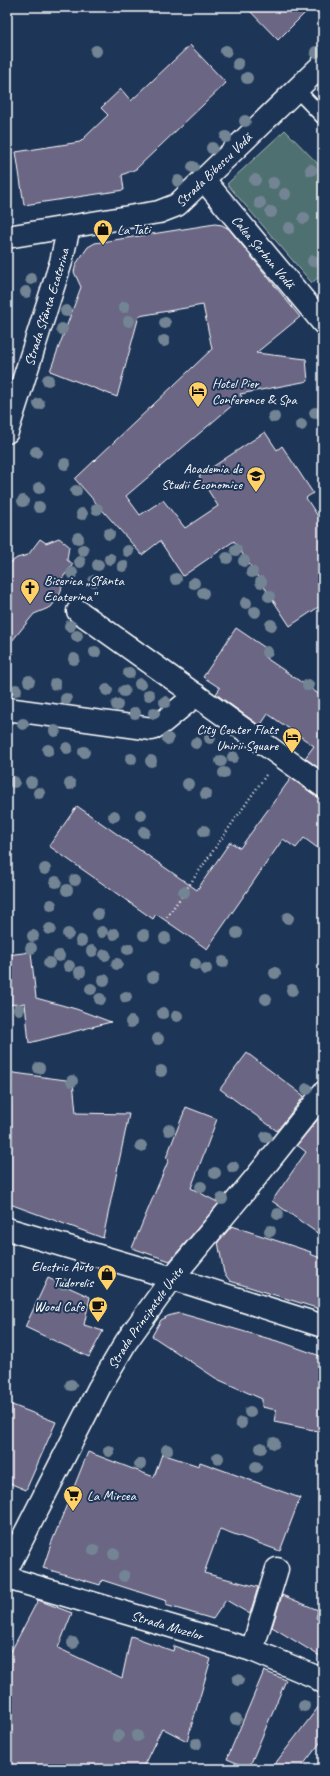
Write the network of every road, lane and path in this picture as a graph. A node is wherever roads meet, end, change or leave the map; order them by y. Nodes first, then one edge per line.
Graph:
1 (323, 64) edge
2 (297, 90) junction
3 (323, 117) edge
4 (204, 180) junction
5 (69, 227) junction
6 (7, 236) edge
7 (323, 323) edge
8 (7, 432) edge
9 (78, 611) dead end
10 (196, 695) junction
11 (7, 709) edge
12 (280, 755) junction
13 (323, 786) edge
14 (167, 917) dead end
15 (323, 1093) edge
16 (7, 1228) edge
17 (172, 1278) junction
18 (323, 1326) edge
19 (7, 1569) edge
20 (277, 1569) dead end
21 (7, 1578) edge
22 (252, 1650) junction
23 (323, 1682) edge

1 - 2 street, Strada Bibescu Vodă
2 - 3 lane
2 - 4 street, Strada Bibescu Vodă
4 - 5 street, Strada Bibescu Vodă
4 - 7 street, Calea Șerban Vodă
5 - 6 street, Strada Bibescu Vodă
5 - 8 street, Strada Sfânta Ecaterina
9 - 10 street
10 - 11 street
10 - 12 street
12 - 13 street
12 - 14 path
15 - 17 street, Strada Principatele Unite
16 - 17 street
17 - 18 street
17 - 19 street, Strada Principatele Unite
20 - 22 street
21 - 22 street, Strada Muzelor
22 - 23 street, Strada Muzelor

